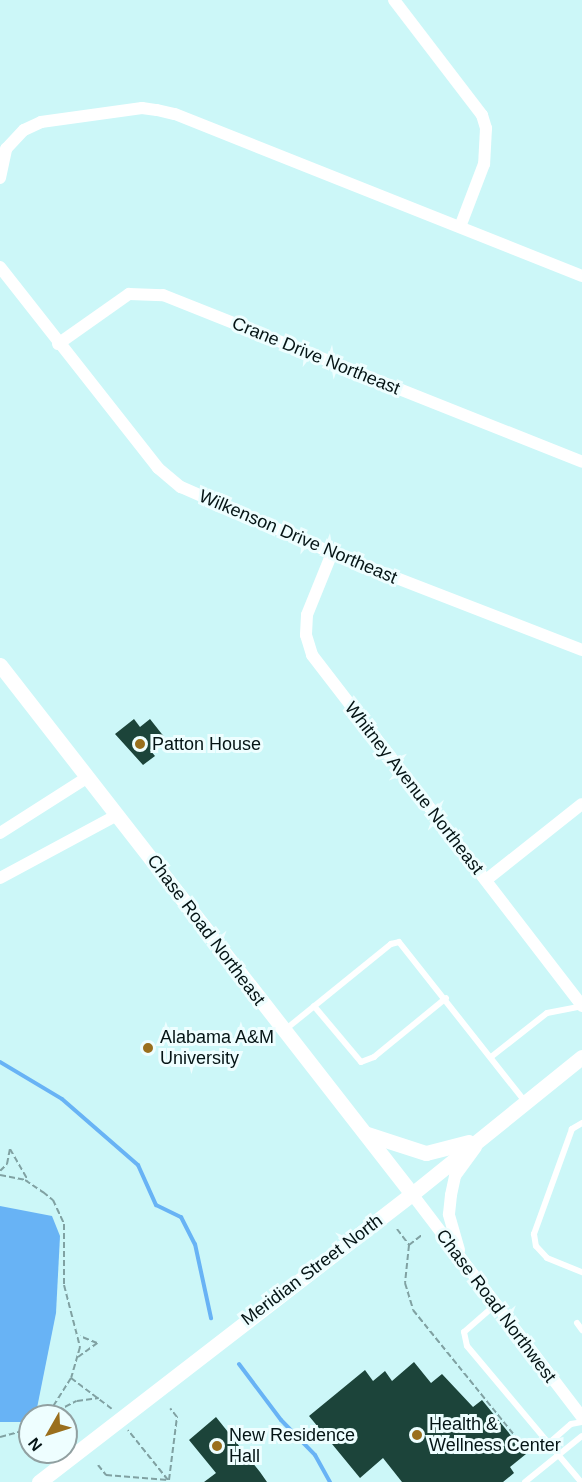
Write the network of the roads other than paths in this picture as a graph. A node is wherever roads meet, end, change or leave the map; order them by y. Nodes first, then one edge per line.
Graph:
1 (394, 0) edge
2 (0, 178) edge
3 (460, 227) junction
4 (0, 267) edge
5 (582, 276) edge
6 (58, 344) junction
7 (582, 462) edge
8 (332, 553) junction
9 (582, 650) edge
10 (0, 665) edge
11 (88, 777) junction
12 (582, 804) edge
13 (117, 815) junction
14 (0, 833) edge
15 (0, 878) edge
16 (486, 880) junction
17 (446, 998) junction
18 (314, 1006) junction
19 (582, 1006) edge
20 (283, 1031) junction
21 (582, 1056) edge
22 (491, 1057) junction
23 (526, 1103) junction
24 (582, 1123) edge
25 (366, 1134) junction
26 (483, 1136) junction
27 (412, 1194) junction
28 (464, 1263) junction
29 (582, 1272) edge
30 (495, 1305) junction
31 (577, 1323) dead end
32 (582, 1330) edge
33 (582, 1417) edge
34 (582, 1422) edge
35 (582, 1436) edge
36 (548, 1444) junction
37 (558, 1455) junction
38 (42, 1481) edge
39 (577, 1481) edge
40 (525, 1482) edge

1 - 3 street
2 - 3 street
3 - 5 street
4 - 6 street, Wilkenson Drive Northeast
6 - 7 street, Crane Drive Northeast
6 - 8 street, Wilkenson Drive Northeast
8 - 9 street, Wilkenson Drive Northeast
8 - 16 street, Whitney Avenue Northeast
10 - 11 street, Chase Road Northeast
11 - 13 street, Chase Road Northeast
11 - 14 street
12 - 16 street
13 - 15 street
13 - 20 street, Chase Road Northeast
16 - 19 street, Whitney Avenue Northeast
17 - 18 lane
17 - 18 lane
17 - 22 lane
18 - 20 lane
19 - 22 lane
20 - 25 street, Chase Road Northeast
21 - 23 street, Meridian Street North
22 - 23 lane
23 - 26 street, Meridian Street North
24 - 29 lane
25 - 26 street
25 - 27 street, Chase Road Northeast
26 - 27 street, Meridian Street North
26 - 28 street
27 - 28 street, Chase Road Northwest
27 - 38 street, Meridian Street North
28 - 30 street, Chase Road Northwest
30 - 33 street, Chase Road Northwest
30 - 36 lane
31 - 32 lane
34 - 36 lane
35 - 37 lane
36 - 37 lane
37 - 39 lane
37 - 40 lane

